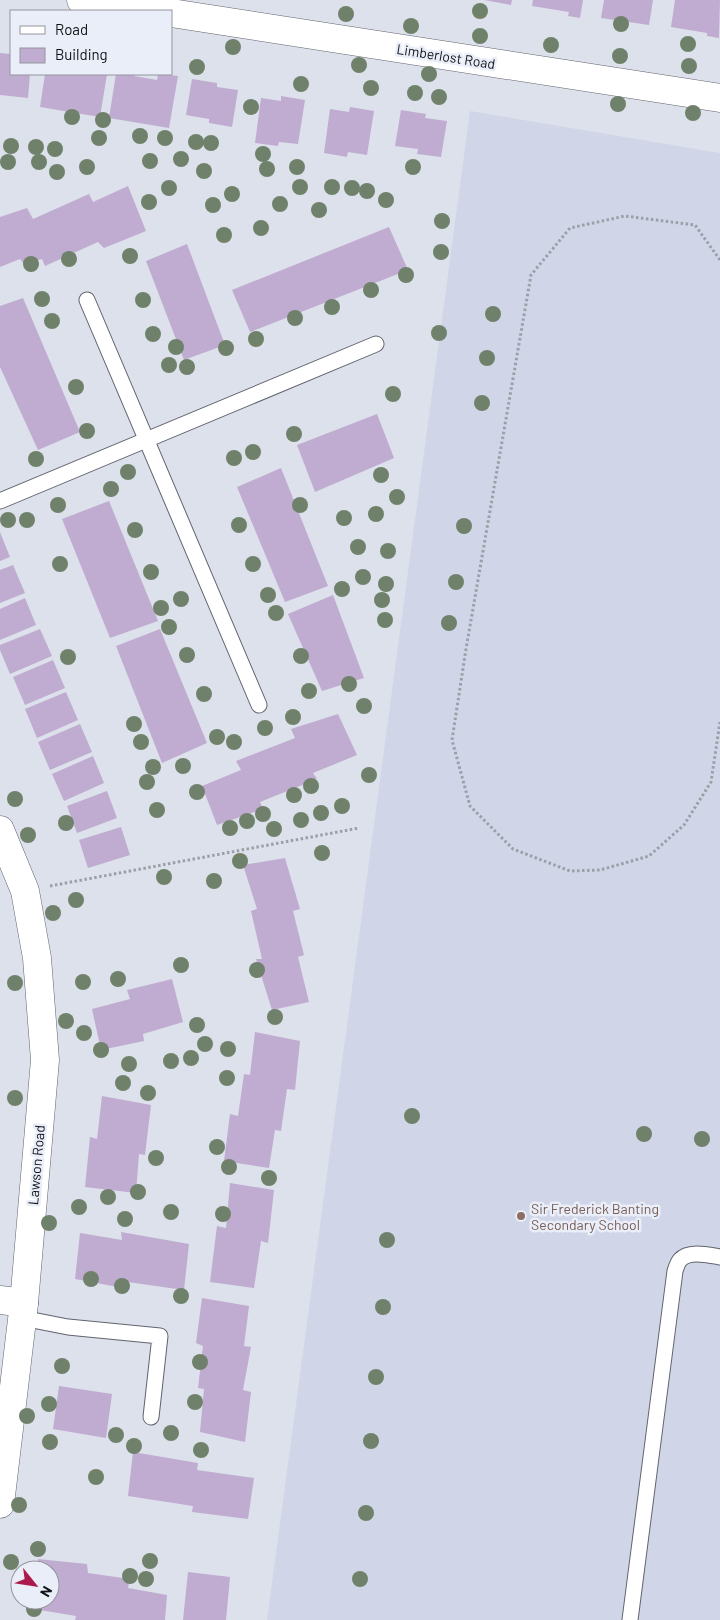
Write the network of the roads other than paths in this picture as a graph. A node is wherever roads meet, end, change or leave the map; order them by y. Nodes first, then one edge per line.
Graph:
1 (81, 0) edge
2 (151, 10) edge
3 (172, 13) edge
4 (720, 98) edge
5 (87, 300) dead end
6 (376, 344) dead end
7 (147, 440) junction
8 (0, 501) edge
9 (259, 705) dead end
10 (0, 830) edge
11 (720, 1257) edge
12 (15, 1307) edge
13 (151, 1416) dead end
14 (0, 1504) edge
15 (630, 1620) edge

1 - 2 street
3 - 4 street, Limberlost Road
5 - 7 lane
6 - 7 lane
7 - 8 lane
7 - 9 lane
10 - 12 street, Lawson Road
11 - 15 lane
12 - 13 lane
12 - 14 street, Lawson Road

